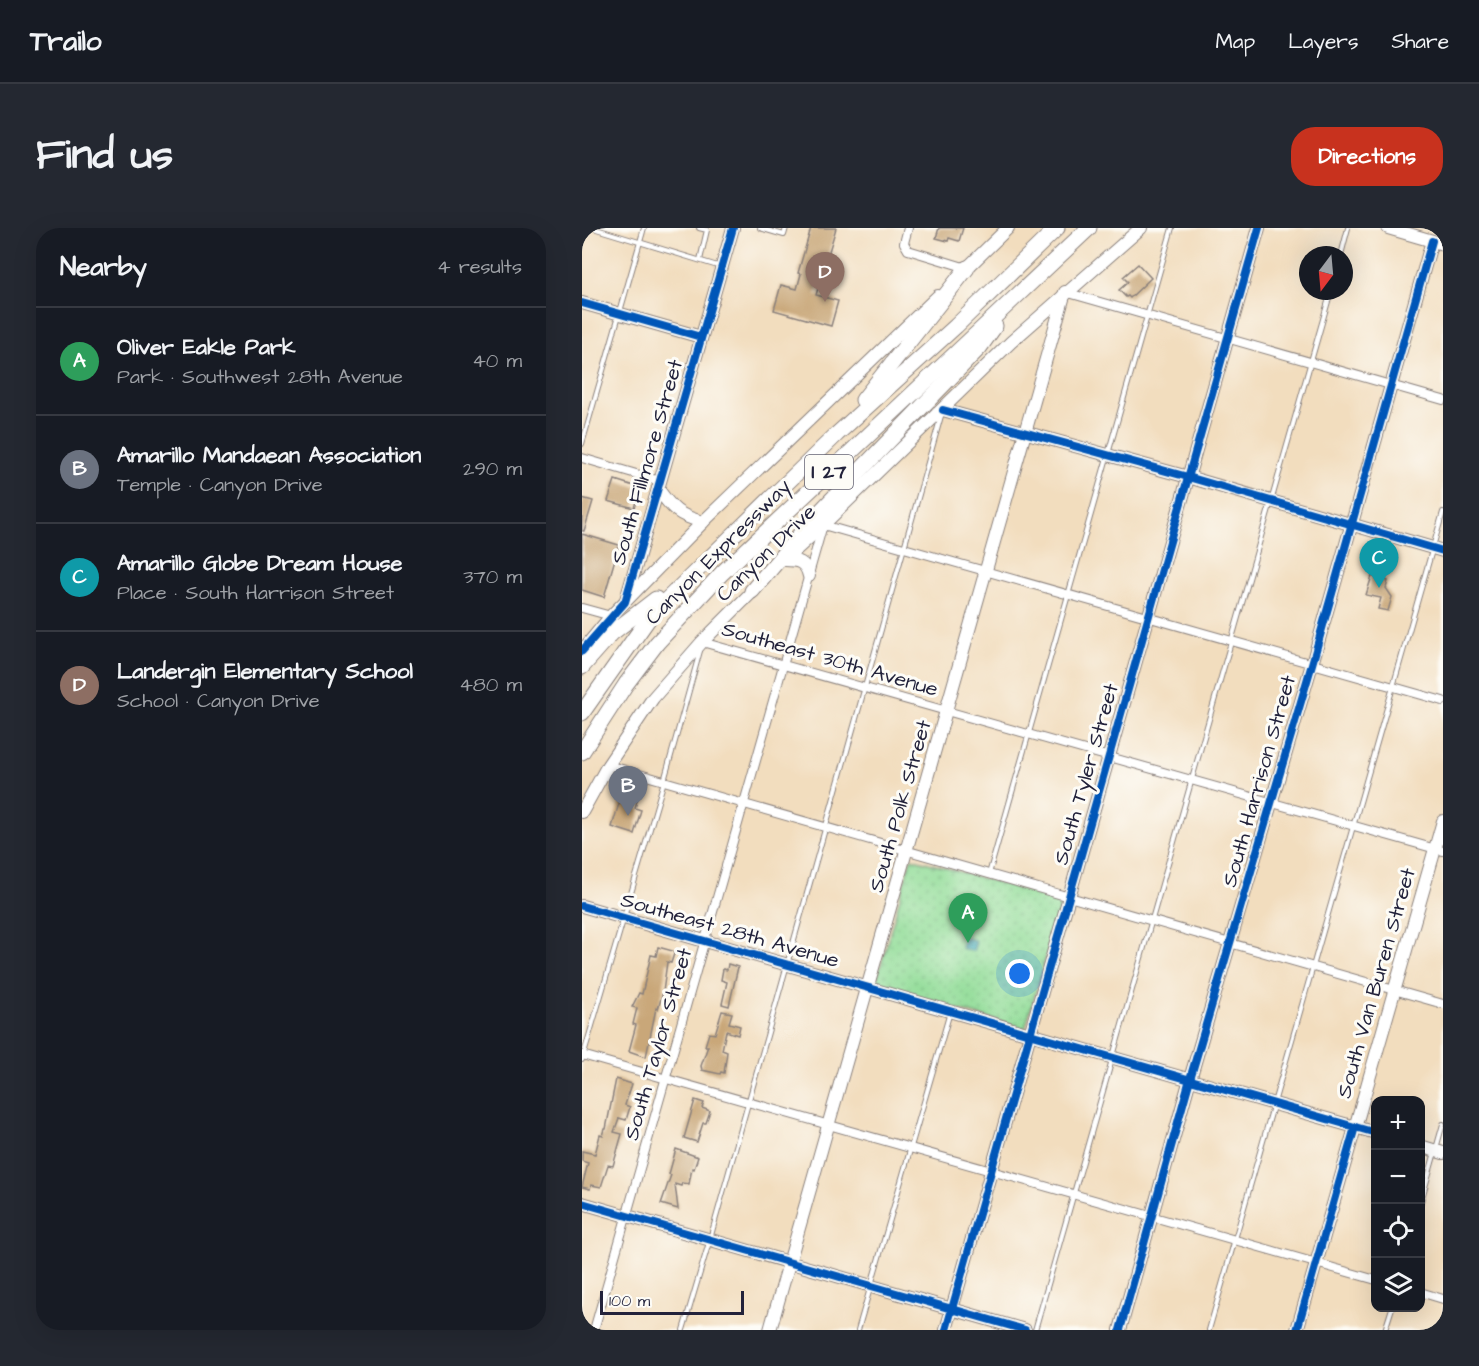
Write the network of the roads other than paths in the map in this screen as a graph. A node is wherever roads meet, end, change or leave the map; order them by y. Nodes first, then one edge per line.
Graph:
1 (593, 228) edge
2 (644, 228) edge
3 (699, 228) edge
4 (733, 228) edge
5 (760, 228) edge
6 (786, 228) edge
7 (908, 228) edge
8 (1008, 228) edge
9 (1057, 228) edge
10 (1089, 228) edge
11 (1141, 228) edge
12 (1172, 228) edge
13 (1259, 228) edge
14 (1348, 228) edge
15 (1389, 228) edge
16 (999, 233) edge
17 (1421, 233) edge
18 (640, 242) junction
19 (1438, 243) edge
20 (1343, 246) edge
21 (700, 260) junction
22 (722, 267) junction
23 (967, 268) junction
24 (1021, 291) junction
25 (1065, 292) junction
26 (1327, 300) edge
27 (582, 303) edge
28 (620, 314) junction
29 (1147, 316) junction
30 (701, 338) junction
31 (1228, 339) junction
32 (1310, 362) junction
33 (1392, 385) junction
34 (1443, 400) edge
35 (943, 410) junction
36 (1026, 433) junction
37 (837, 434) junction
38 (582, 444) edge
39 (1108, 455) junction
40 (582, 458) edge
41 (1188, 477) junction
42 (659, 485) junction
43 (1271, 501) junction
44 (1443, 512) edge
45 (703, 522) junction
46 (823, 525) junction
47 (1352, 525) junction
48 (905, 548) junction
49 (1438, 550) edge
50 (785, 560) junction
51 (706, 561) junction
52 (986, 571) junction
53 (809, 576) junction
54 (752, 591) junction
55 (1068, 595) junction
56 (626, 602) junction
57 (582, 608) edge
58 (611, 616) junction
59 (1149, 618) junction
60 (1230, 641) junction
61 (702, 642) junction
62 (582, 651) edge
63 (783, 664) junction
64 (1312, 664) junction
65 (582, 667) edge
66 (865, 688) junction
67 (1394, 688) junction
68 (1443, 702) edge
69 (947, 711) junction
70 (582, 712) edge
71 (1028, 734) junction
72 (582, 752) edge
73 (1110, 757) junction
74 (608, 765) junction
75 (1191, 780) junction
76 (664, 781) junction
77 (1272, 803) junction
78 (744, 804) junction
79 (582, 812) edge
80 (1443, 821) edge
81 (1353, 826) junction
82 (824, 827) junction
83 (1439, 850) edge
84 (907, 851) junction
85 (988, 874) junction
86 (1069, 897) junction
87 (582, 906) edge
88 (622, 918) junction
89 (1151, 920) junction
90 (705, 943) junction
91 (1230, 943) junction
92 (787, 966) junction
93 (1313, 966) junction
94 (868, 988) junction
95 (1395, 990) junction
96 (1443, 1004) edge
97 (950, 1012) junction
98 (1030, 1034) junction
99 (582, 1057) edge
100 (1113, 1057) junction
101 (667, 1079) junction
102 (1190, 1079) junction
103 (748, 1102) junction
104 (1274, 1104) junction
105 (828, 1124) junction
106 (1443, 1124) edge
107 (1355, 1127) junction
108 (1371, 1132) edge
109 (911, 1148) junction
110 (1439, 1151) edge
111 (990, 1171) junction
112 (1074, 1195) junction
113 (582, 1203) edge
114 (1420, 1204) edge
115 (1151, 1215) junction
116 (627, 1216) junction
117 (710, 1239) junction
118 (1236, 1240) junction
119 (789, 1263) junction
120 (1316, 1263) junction
121 (1371, 1279) edge
122 (870, 1286) junction
123 (1425, 1294) edge
124 (1443, 1299) edge
125 (952, 1309) junction
126 (1391, 1312) edge
127 (594, 1330) edge
128 (682, 1330) edge
129 (771, 1330) edge
130 (858, 1330) edge
131 (946, 1330) edge
132 (1025, 1330) edge
133 (1035, 1330) edge
134 (1120, 1330) edge
135 (1209, 1330) edge
136 (1297, 1330) edge
137 (1385, 1330) edge

1 - 18 lane
2 - 18 lane
3 - 21 lane
4 - 22 main road, South Fillmore Street
5 - 6 lane
7 - 23 street
8 - 16 main road
9 - 37 highway, Canyon Expressway / I 27
10 - 24 highway, Canyon Expressway / I 27
11 - 25 main road, Canyon Drive
12 - 29 lane
13 - 31 main road, South Tyler Street
14 - 20 lane
15 - 17 main road
16 - 23 main road
17 - 19 main road
18 - 21 lane
18 - 28 lane
19 - 33 main road, South Harrison Street
21 - 22 lane
22 - 30 main road, South Fillmore Street
23 - 37 highway
23 - 45 main road
24 - 54 highway
24 - 72 highway, Canyon Expressway / I 27
25 - 29 street
25 - 35 main road, Canyon Drive
25 - 36 main road, South Polk Street
26 - 32 lane
27 - 28 main road
28 - 30 main road
28 - 38 lane
29 - 31 street
29 - 39 lane
30 - 42 main road, South Fillmore Street
31 - 32 street
31 - 41 main road, South Tyler Street
32 - 33 street
32 - 43 lane
33 - 34 street
33 - 47 main road, South Harrison Street
35 - 36 main road
35 - 46 main road, Canyon Drive
35 - 48 lane
36 - 39 main road
36 - 52 main road, South Polk Street
37 - 51 highway, Canyon Expressway / I 27
39 - 41 main road
39 - 55 lane
40 - 42 street
41 - 43 main road
41 - 59 main road, South Tyler Street
42 - 45 main road
42 - 56 main road, South Fillmore Street
43 - 47 main road
43 - 60 lane
44 - 49 lane
45 - 56 main road
46 - 48 street
46 - 50 main road, Canyon Drive
46 - 53 street, South Taylor Street
47 - 49 main road
47 - 64 main road, South Harrison Street
48 - 52 street
48 - 66 lane
49 - 67 lane
50 - 53 main road
50 - 54 main road, Canyon Drive
51 - 65 highway
51 - 70 highway, Canyon Expressway / I 27
52 - 55 street
52 - 69 main road, South Polk Street
53 - 63 street, South Taylor Street
54 - 61 main road, Canyon Drive
55 - 59 street
55 - 71 lane
56 - 58 main road
57 - 58 street
58 - 62 main road
59 - 60 street
59 - 73 main road, South Tyler Street
60 - 64 street
60 - 75 lane
61 - 63 street, Southeast 30th Avenue
61 - 74 main road, Canyon Drive
61 - 76 lane
63 - 66 street, Southeast 30th Avenue
63 - 78 street, South Taylor Street
64 - 67 street
64 - 77 main road, South Harrison Street
66 - 69 street, Southeast 30th Avenue
66 - 82 lane
67 - 68 street
67 - 81 lane
69 - 71 street, Southeast 30th Avenue
69 - 84 main road, South Polk Street
71 - 73 street, Southeast 30th Avenue
71 - 85 lane
73 - 75 street, Southeast 30th Avenue
73 - 86 main road, South Tyler Street
74 - 76 street
74 - 79 main road, Canyon Drive
75 - 77 street, Southeast 30th Avenue
75 - 89 lane
76 - 78 street
76 - 88 lane
77 - 81 street, Southeast 30th Avenue
77 - 91 main road, South Harrison Street
78 - 82 street
78 - 90 street, South Taylor Street
80 - 83 main road, South Van Buren Street
81 - 83 street, Southeast 30th Avenue
81 - 93 lane
82 - 84 street
82 - 92 lane
83 - 95 main road, South Van Buren Street
84 - 85 street
84 - 94 main road, South Polk Street
85 - 86 street
86 - 89 street
86 - 98 main road, South Tyler Street
87 - 88 main road, Southeast 28th Avenue
88 - 90 main road, Southeast 28th Avenue
88 - 99 lane
89 - 91 street
89 - 100 lane
90 - 92 main road, Southeast 28th Avenue
90 - 101 street, South Taylor Street
91 - 93 street
91 - 102 main road, South Harrison Street
92 - 94 main road, Southeast 28th Avenue
92 - 103 lane
93 - 95 street
93 - 104 lane
94 - 97 main road, Southeast 28th Avenue
94 - 105 main road, South Polk Street
95 - 96 street
95 - 107 main road, South Van Buren Street
97 - 98 main road, Southeast 28th Avenue
97 - 109 lane
98 - 100 main road, Southeast 28th Avenue
98 - 111 main road, South Tyler Street
99 - 101 street
100 - 102 main road, Southeast 28th Avenue
100 - 112 lane
101 - 103 street
101 - 116 street, South Taylor Street
102 - 104 main road, Southeast 28th Avenue
102 - 115 main road, South Harrison Street
103 - 105 street
103 - 117 lane
104 - 107 main road, Southeast 28th Avenue
104 - 118 lane
105 - 109 street
105 - 119 main road, South Polk Street
106 - 110 lane
107 - 108 main road, Southeast 28th Avenue
107 - 120 main road, South Van Buren Street
109 - 111 street
109 - 122 lane
110 - 114 lane
111 - 112 street
111 - 125 main road, South Tyler Street
112 - 115 street
112 - 133 lane
113 - 116 main road
115 - 118 street
115 - 134 main road, South Harrison Street
116 - 117 main road
116 - 127 street, South Taylor Street
117 - 119 main road
117 - 128 lane
118 - 120 street
118 - 135 lane
119 - 122 main road
119 - 129 main road, South Polk Street
120 - 121 street
120 - 136 main road, South Van Buren Street
122 - 125 main road
122 - 130 lane
123 - 124 street
125 - 131 main road, South Tyler Street
125 - 132 main road
126 - 137 lane

